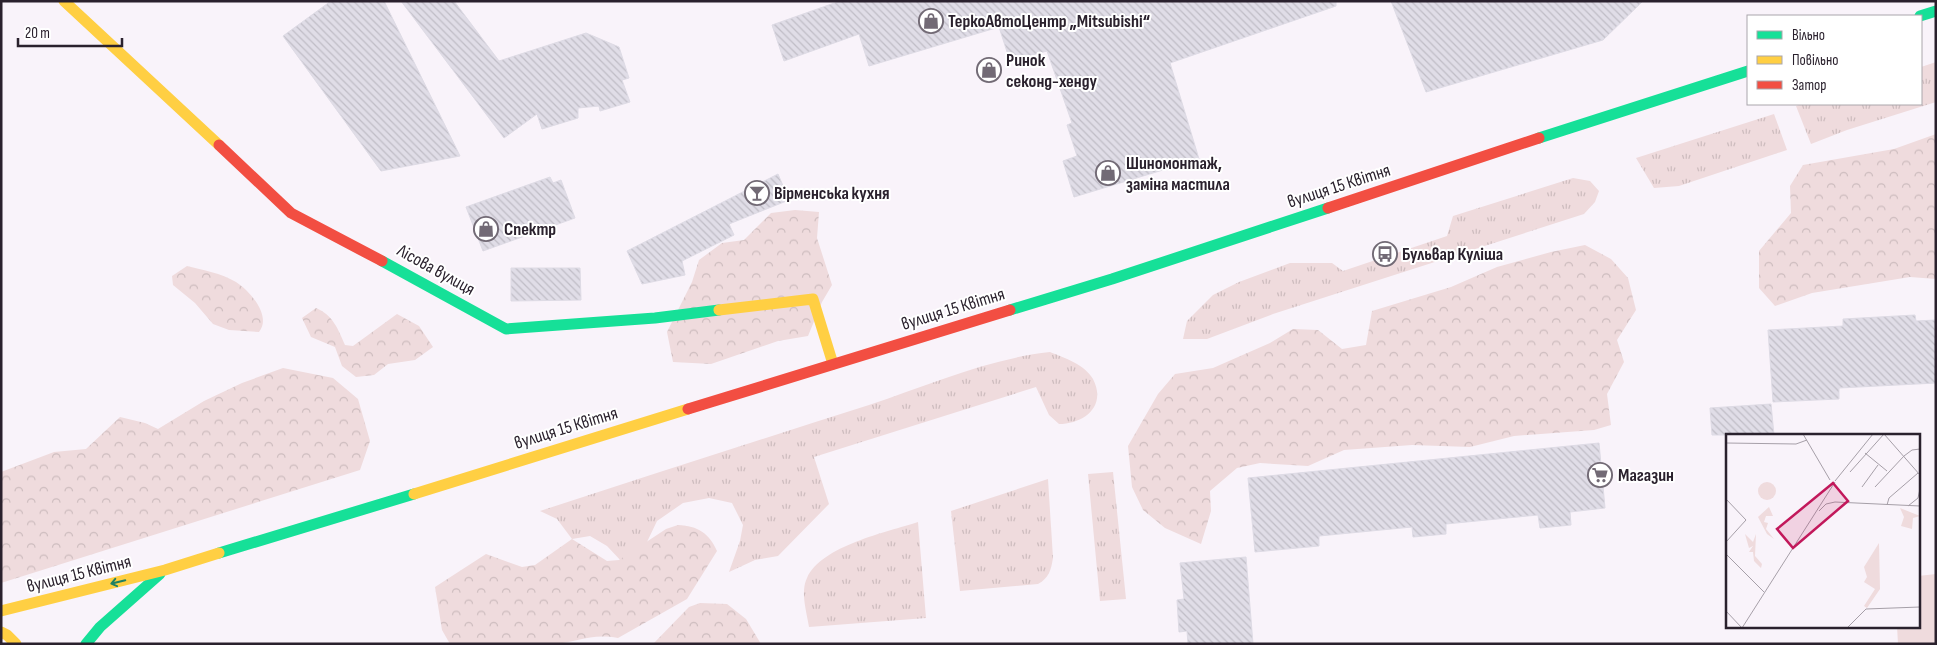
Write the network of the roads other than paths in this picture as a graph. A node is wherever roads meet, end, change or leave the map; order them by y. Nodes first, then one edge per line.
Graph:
1 (64, 1) edge
2 (1936, 11) edge
3 (1922, 15) edge
4 (1747, 71) edge
5 (833, 364) junction
6 (165, 570) junction
7 (1, 611) edge
8 (1, 632) edge
9 (16, 644) edge
10 (86, 644) edge

1 - 5 main road, Лісова вулиця
2 - 3 main road
4 - 5 main road, вулиця 15 Квітня
5 - 6 main road, вулиця 15 Квітня
6 -> 7 main road, вулиця 15 Квітня
6 - 10 main road, вулиця 15 Квітня
8 - 9 main road

